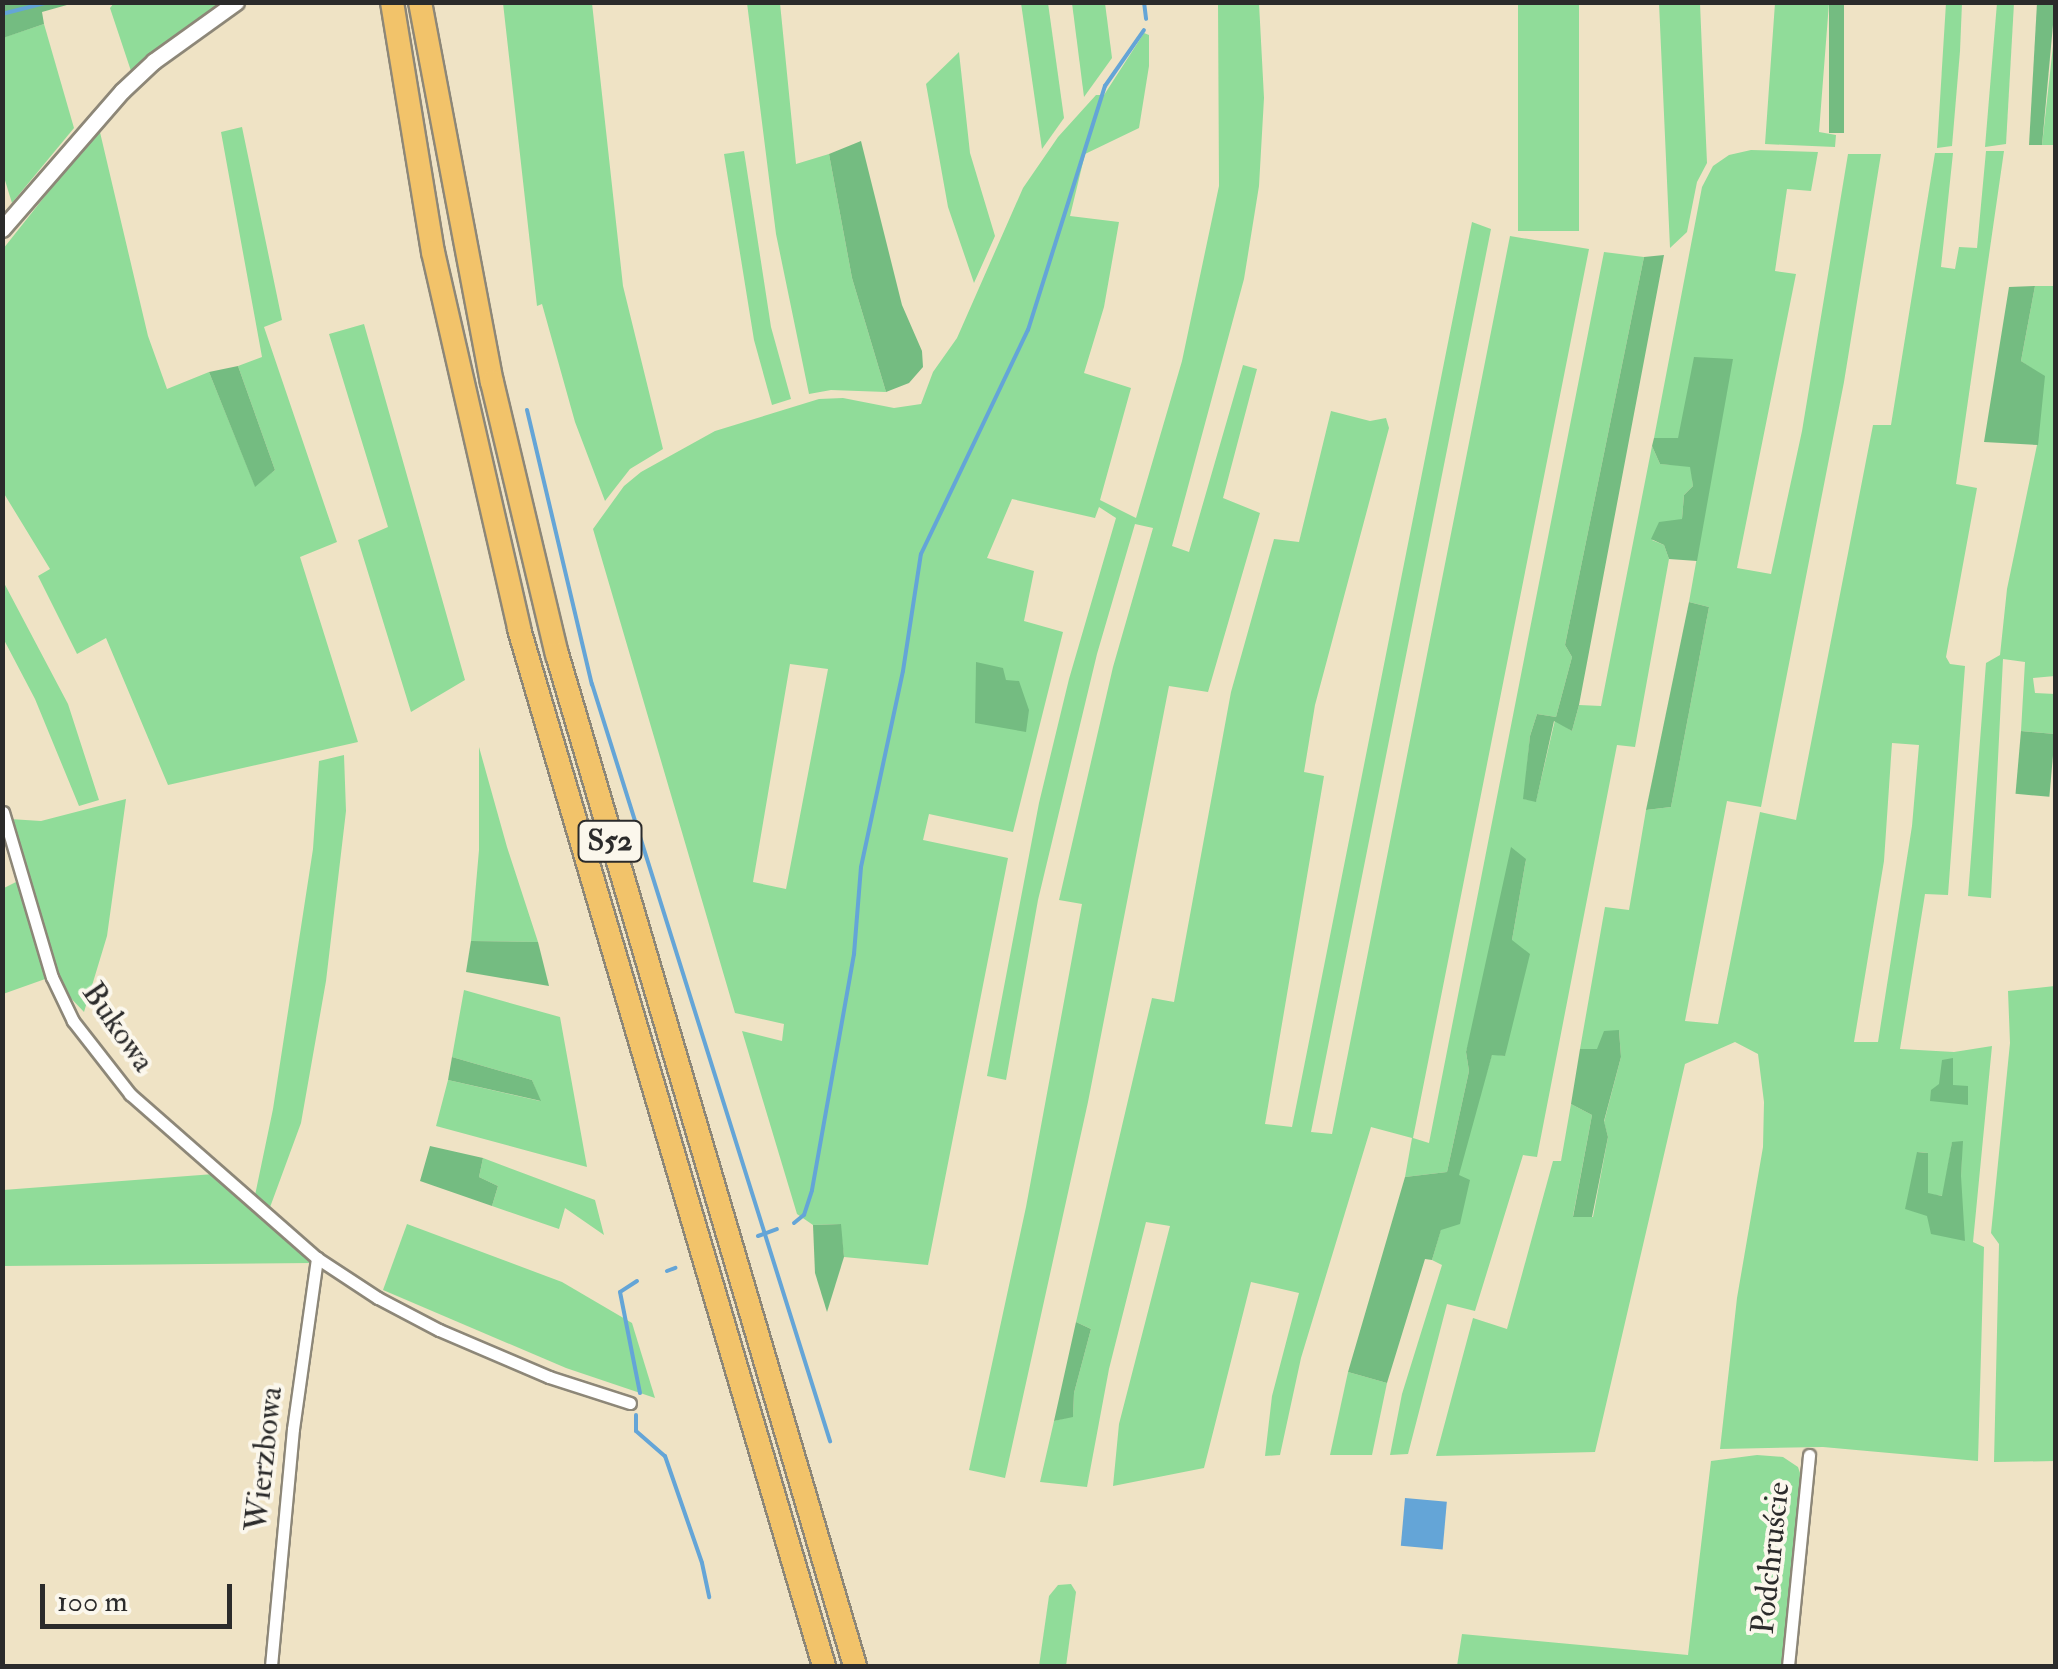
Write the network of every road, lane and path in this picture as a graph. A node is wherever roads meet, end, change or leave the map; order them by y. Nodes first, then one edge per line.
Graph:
1 (236, 2) edge
2 (392, 2) edge
3 (420, 2) edge
4 (2, 229) edge
5 (3, 812) edge
6 (317, 1258) junction
7 (630, 1403) dead end
8 (1809, 1455) dead end
9 (271, 1666) edge
10 (824, 1666) edge
11 (854, 1666) edge
12 (1788, 1666) edge

1 - 4 street
2 - 10 highway, S52
3 - 11 highway, S52
5 - 6 street, Bukowa
6 - 7 street, Bukowa
6 - 9 street, Wierzbowa
8 - 12 street, Podchruście

